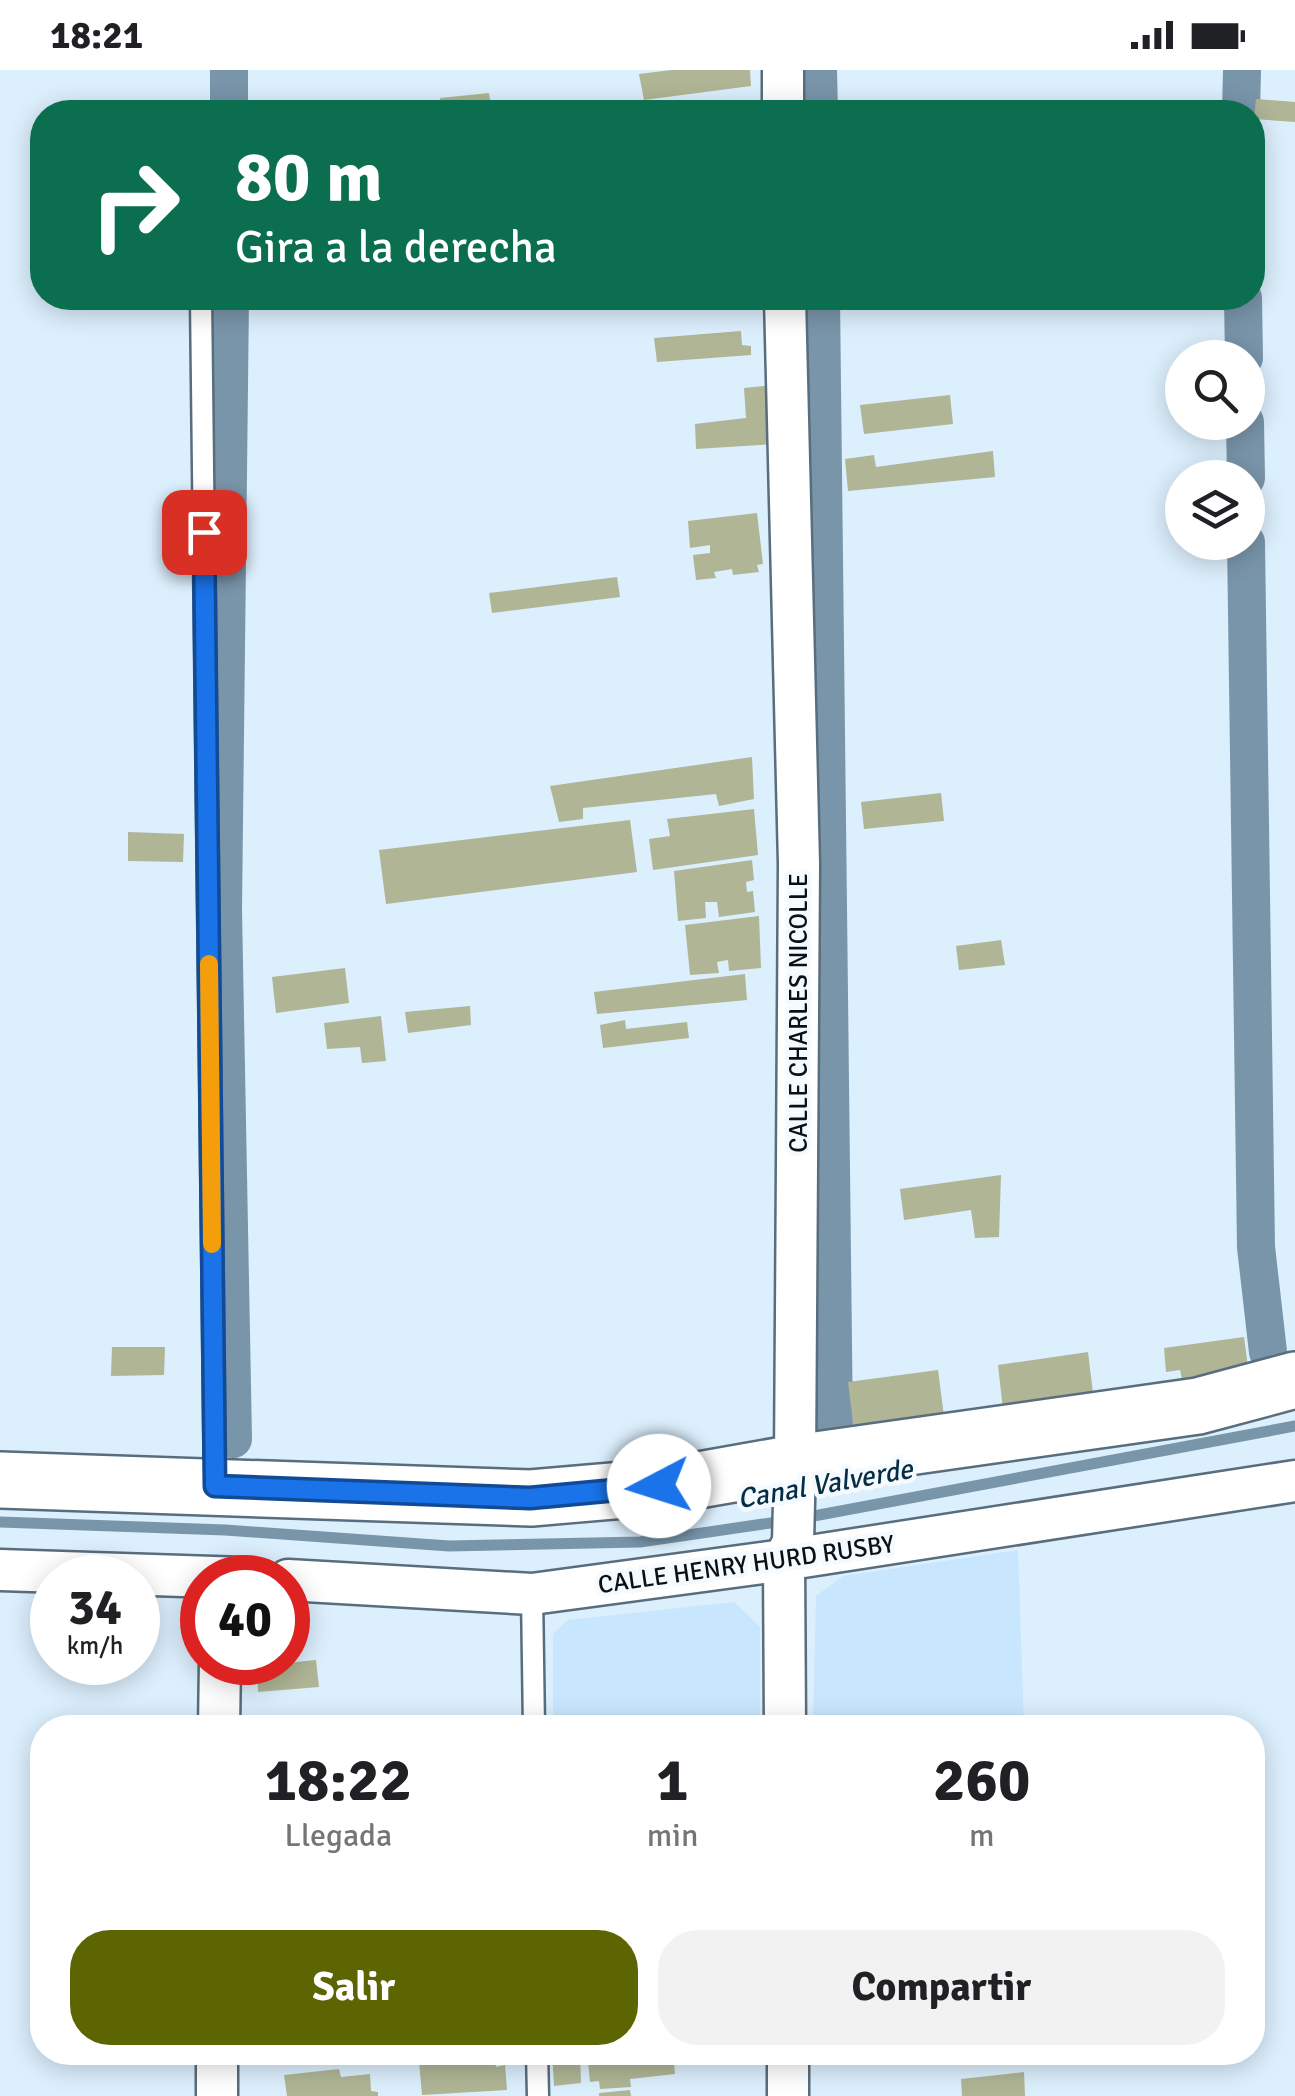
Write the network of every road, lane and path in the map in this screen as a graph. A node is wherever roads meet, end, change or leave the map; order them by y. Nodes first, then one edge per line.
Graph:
1 (784, 70) edge
2 (783, 100) edge
3 (201, 310) edge
4 (785, 310) edge
5 (1295, 1380) edge
6 (795, 1478) junction
7 (0, 1480) edge
8 (1295, 1481) edge
9 (215, 1486) junction
10 (1202, 1496) junction
11 (1295, 1496) edge
12 (789, 1551) junction
13 (0, 1570) edge
14 (180, 1576) edge
15 (310, 1581) edge
16 (532, 1594) junction
17 (220, 1685) edge
18 (219, 1715) edge
19 (534, 1715) edge
20 (786, 1715) edge
21 (217, 2065) edge
22 (537, 2065) edge
23 (788, 2065) edge
24 (216, 2096) edge
25 (538, 2096) edge
26 (788, 2096) edge

1 - 2 street
3 - 9 lane
4 - 6 street, CALLE CHARLES NICOLLE
5 - 6 street
6 - 9 street
6 - 12 street, CALLE CHARLES NICOLLE
7 - 9 street
8 - 10 street, CALLE HENRY HURD RUSBY
10 - 11 street, CALLE HENRY HURD RUSBY
10 - 12 street, CALLE HENRY HURD RUSBY
12 - 16 street, CALLE HENRY HURD RUSBY
12 - 20 street, CALLE CHARLES NICOLLE
13 - 14 street
15 - 16 street, CALLE HENRY HURD RUSBY
16 - 19 lane
17 - 18 street
21 - 24 street
22 - 25 lane
23 - 26 street

